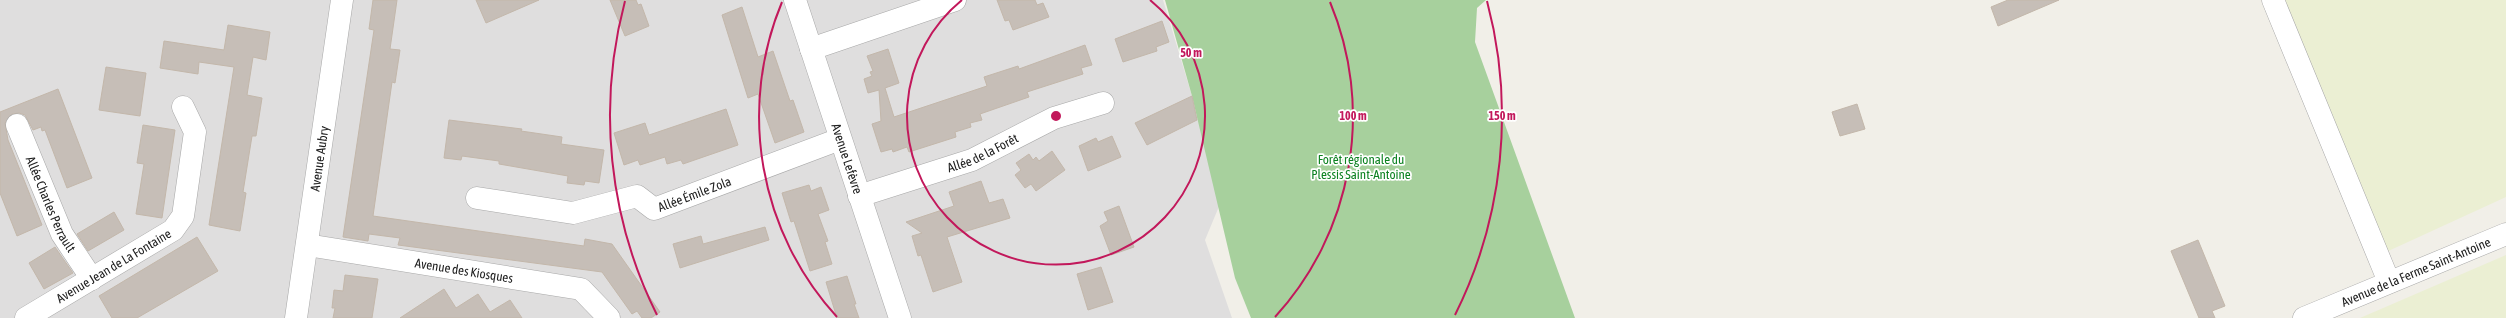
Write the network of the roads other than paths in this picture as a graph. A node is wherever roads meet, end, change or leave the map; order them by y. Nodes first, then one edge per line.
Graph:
1 (342, 0) edge
2 (795, 0) edge
3 (955, 0) edge
4 (2273, 0) edge
5 (811, 49) junction
6 (1103, 103) dead end
7 (183, 107) dead end
8 (17, 125) dead end
9 (840, 139) junction
10 (859, 196) junction
11 (477, 198) dead end
12 (2506, 234) edge
13 (307, 245) junction
14 (92, 279) junction
15 (2389, 282) junction
16 (26, 318) edge
17 (296, 318) edge
18 (609, 318) edge
19 (900, 318) edge
20 (2304, 318) edge

1 - 13 street, Avenue Aubry
2 - 5 street, Avenue Lefèvre
3 - 5 street
4 - 15 street
5 - 9 street, Avenue Lefèvre
6 - 10 street, Allée de la Forêt
7 - 14 street, Avenue Jean de La Fontaine
8 - 14 street, Allée Charles Perrault
9 - 10 street, Avenue Lefèvre
9 - 11 street, Allée Émile Zola
10 - 19 street, Avenue Lefèvre
12 - 15 street, Avenue de la Ferme Saint-Antoine
13 - 17 street, Avenue Aubry
13 - 18 street, Avenue des Kiosques
14 - 16 street, Avenue Jean de La Fontaine
15 - 20 street, Avenue de la Ferme Saint-Antoine

